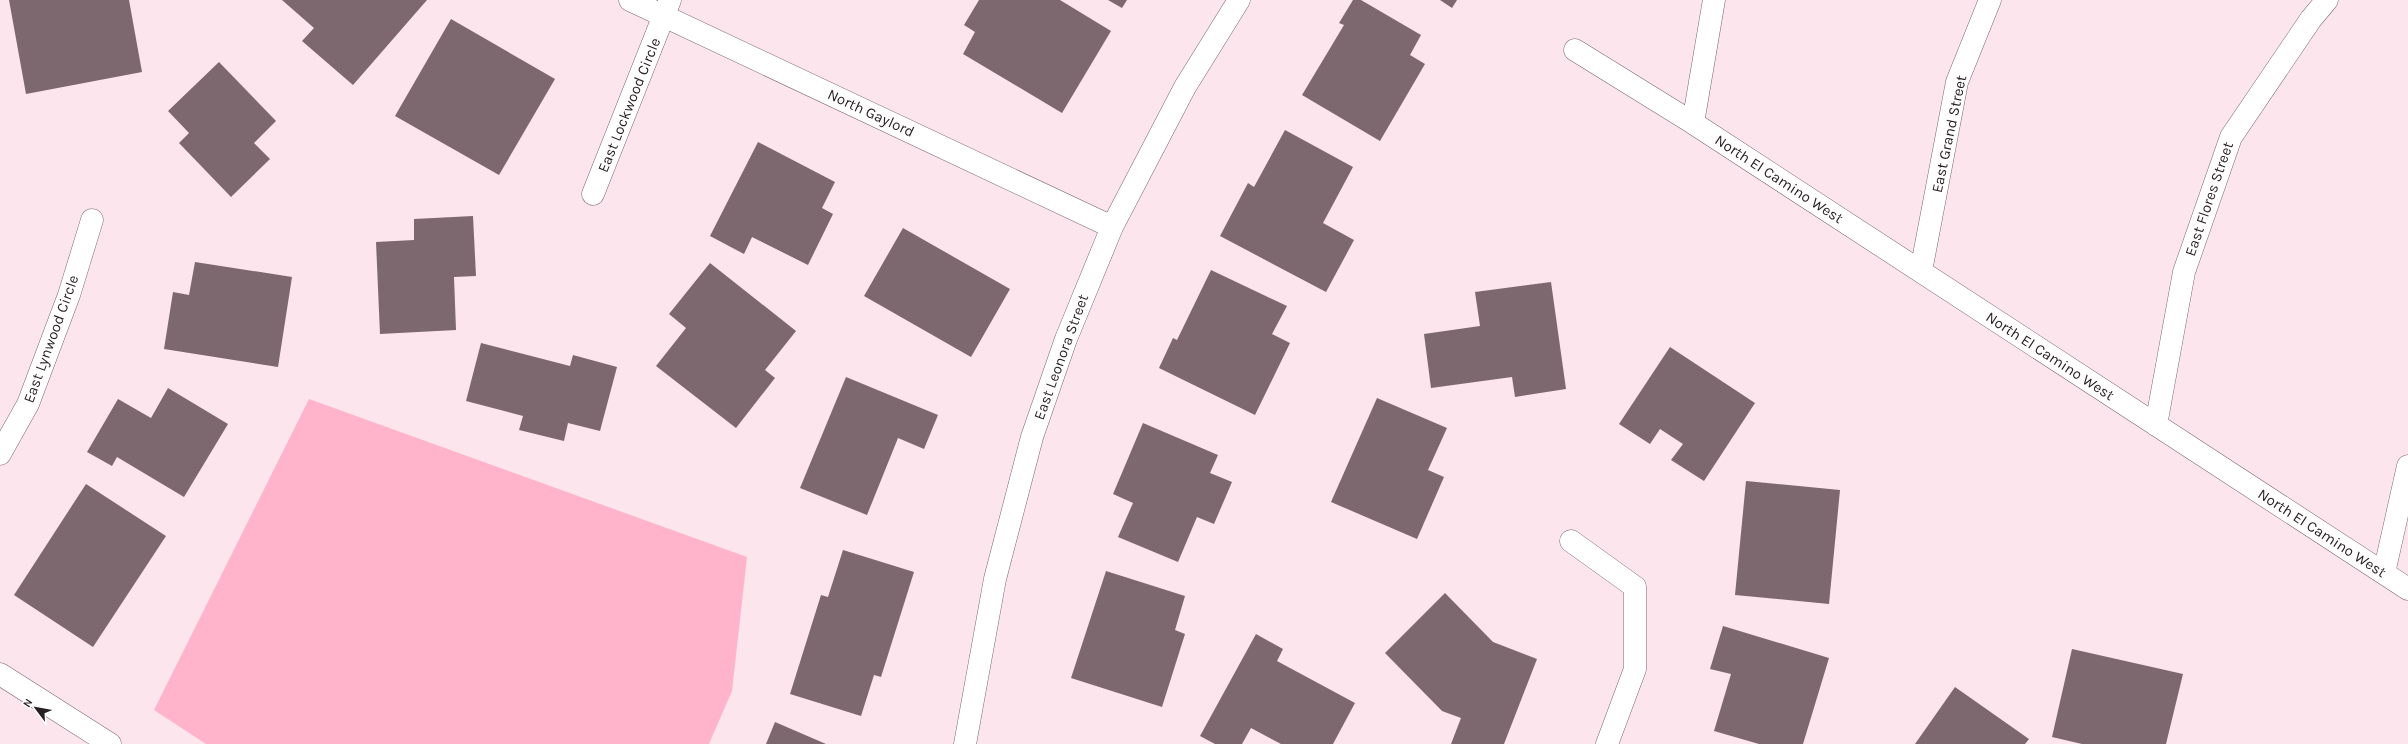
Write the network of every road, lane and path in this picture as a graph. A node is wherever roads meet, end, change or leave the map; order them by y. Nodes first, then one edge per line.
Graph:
1 (630, 0) edge
2 (1239, 0) edge
3 (1714, 0) edge
4 (1990, 0) edge
5 (2327, 0) edge
6 (667, 8) edge
7 (1574, 50) dead end
8 (1693, 123) junction
9 (593, 194) dead end
10 (92, 220) dead end
11 (1112, 227) junction
12 (1921, 271) junction
13 (2156, 425) junction
14 (0, 454) edge
15 (2408, 466) edge
16 (1571, 541) dead end
17 (2384, 573) junction
18 (2408, 589) edge
19 (0, 674) edge
20 (110, 744) edge
21 (965, 744) edge
22 (1607, 744) edge

1 - 6 street, North Gaylord
2 - 11 street, East Leonora Street
3 - 8 street
4 - 12 street, East Grand Street
5 - 13 street, East Flores Street
6 - 9 street, East Lockwood Circle
6 - 11 street, North Gaylord
7 - 8 street, North El Camino West
8 - 12 street, North El Camino West
10 - 14 street, East Lynwood Circle
11 - 21 street, East Leonora Street
12 - 13 street, North El Camino West
13 - 17 street, North El Camino West
15 - 17 street
16 - 22 street
17 - 18 street, North El Camino West
19 - 20 street

